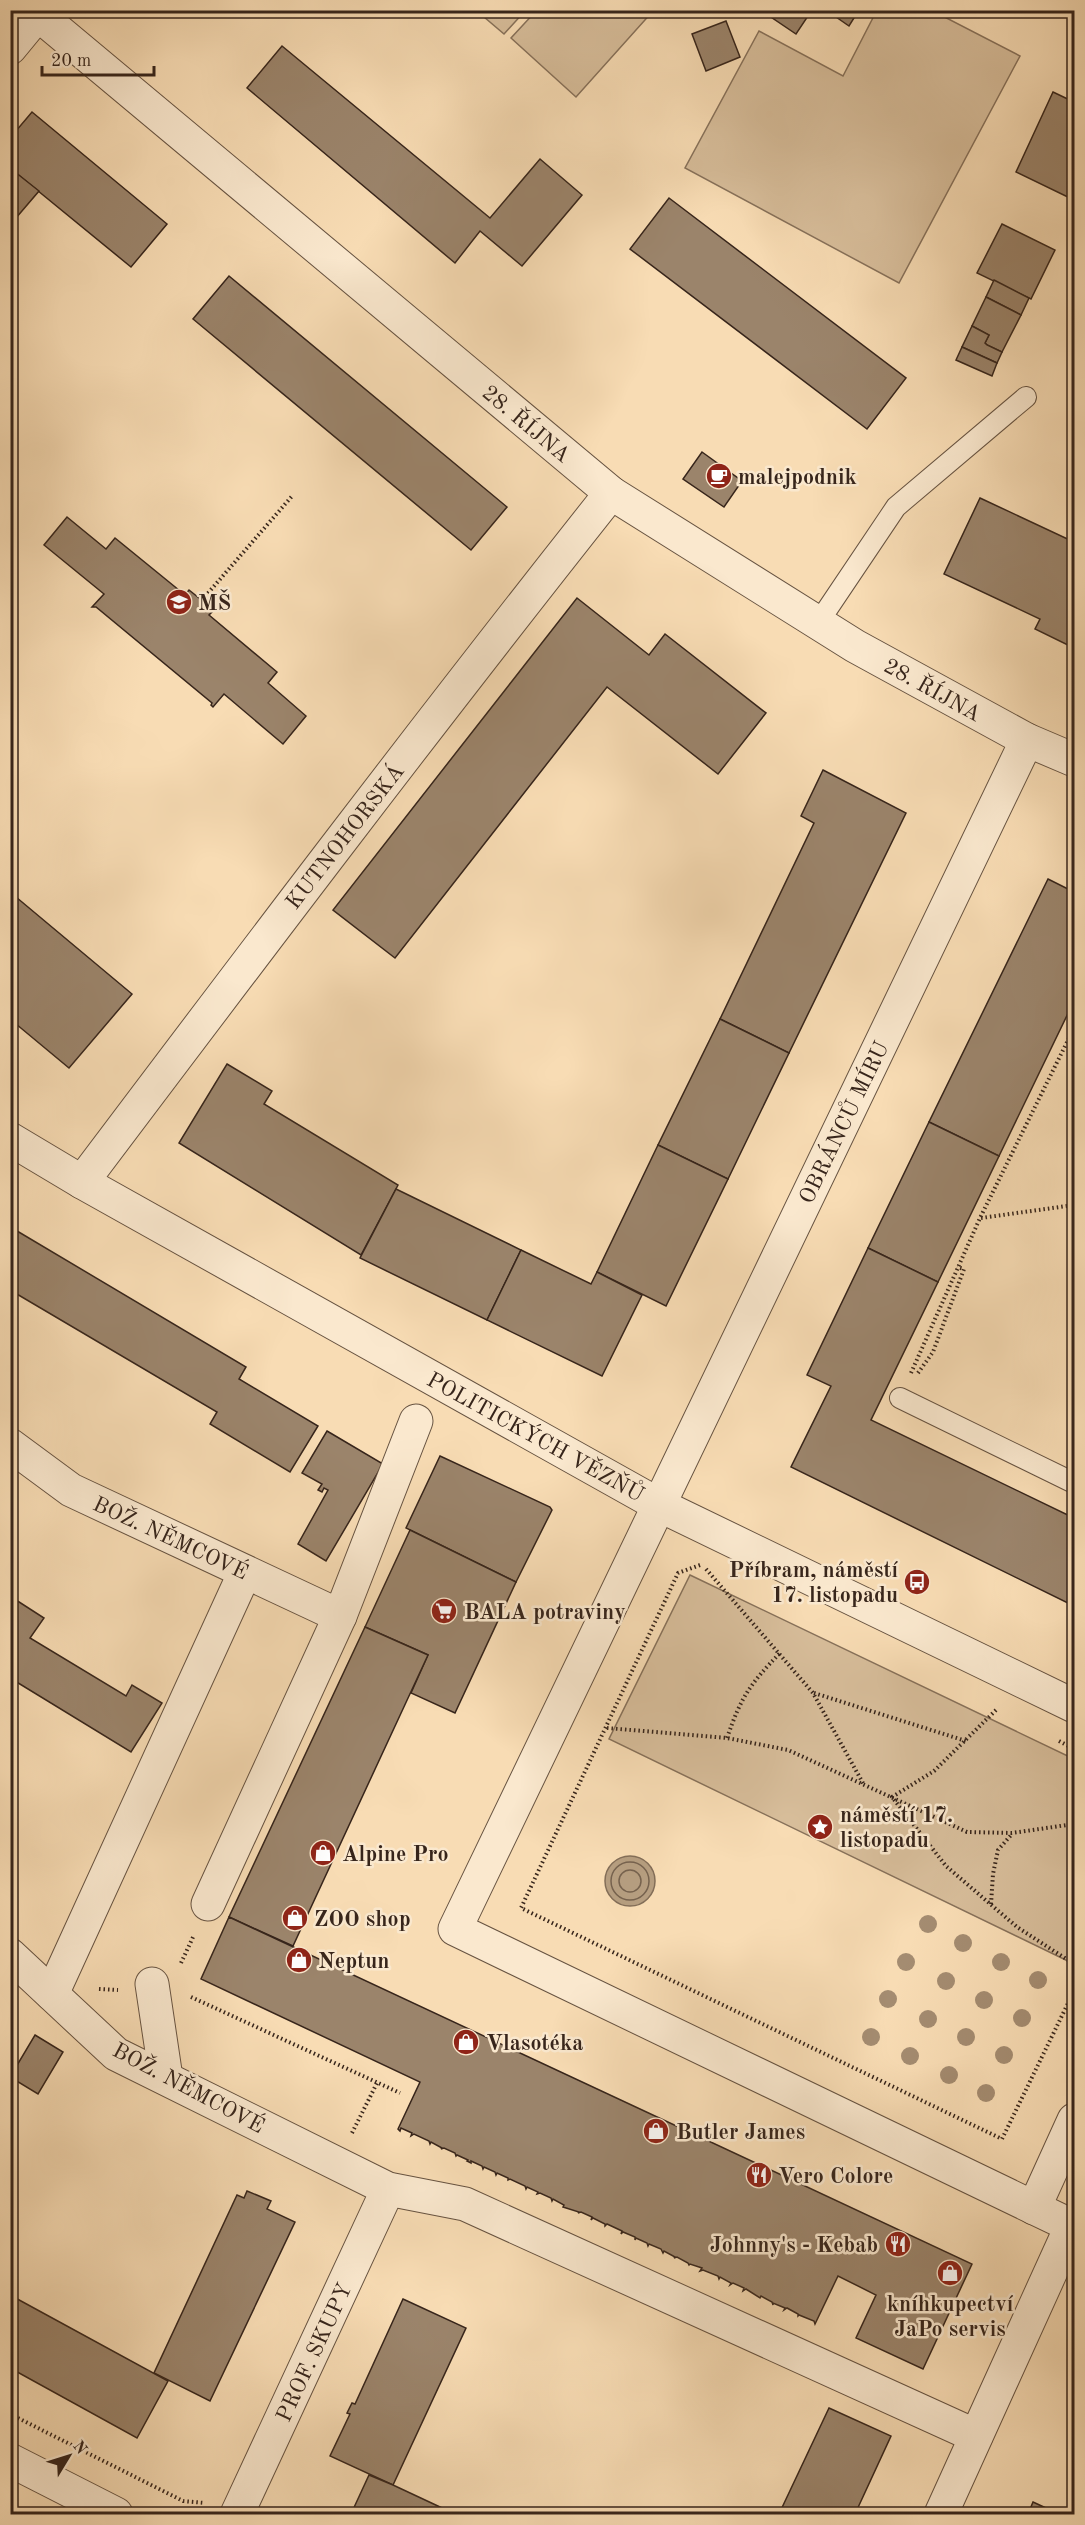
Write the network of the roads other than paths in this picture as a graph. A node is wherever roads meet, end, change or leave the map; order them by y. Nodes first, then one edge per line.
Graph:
1 (35, 13) edge
2 (10, 48) edge
3 (1026, 397) dead end
4 (611, 493) junction
5 (818, 623) junction
6 (1027, 740) junction
7 (1074, 760) edge
8 (10, 1139) edge
9 (82, 1182) junction
10 (900, 1398) road end
11 (416, 1421) dead end
12 (10, 1445) edge
13 (1074, 1483) edge
14 (659, 1505) junction
15 (245, 1572) junction
16 (340, 1616) junction
17 (1074, 1706) edge
18 (208, 1904) road end
19 (10, 1955) edge
20 (54, 1990) junction
21 (158, 1990) road end
22 (166, 2078) junction
23 (1074, 2120) edge
24 (388, 2189) junction
25 (1034, 2208) junction
26 (1073, 2226) edge
27 (976, 2436) junction
28 (10, 2460) edge
29 (223, 2507) edge
30 (116, 2514) edge
31 (941, 2514) edge

1 - 2 street
1 - 4 street, 28. ŘÍJNA
3 - 5 lane
4 - 5 street, 28. ŘÍJNA
4 - 9 street, KUTNOHORSKÁ
5 - 6 street, 28. ŘÍJNA
6 - 7 street, 28. ŘÍJNA
6 - 14 street, OBRÁNCŮ MÍRU
8 - 9 street, POLITICKÝCH VĚZŇŮ
9 - 14 street, POLITICKÝCH VĚZŇŮ
10 - 13 lane
11 - 16 street
12 - 15 street, BOŽ. NĚMCOVÉ
14 - 17 street, POLITICKÝCH VĚZŇŮ
14 - 25 street
15 - 16 street, BOŽ. NĚMCOVÉ
15 - 20 street
16 - 18 street
19 - 20 street, BOŽ. NĚMCOVÉ
20 - 22 street, BOŽ. NĚMCOVÉ
21 - 22 street
22 - 24 street, BOŽ. NĚMCOVÉ
23 - 25 street
24 - 27 street, BOŽ. NĚMCOVÉ
24 - 29 street, PROF. SKUPY
25 - 26 street
26 - 27 street
27 - 31 street
28 - 30 street

